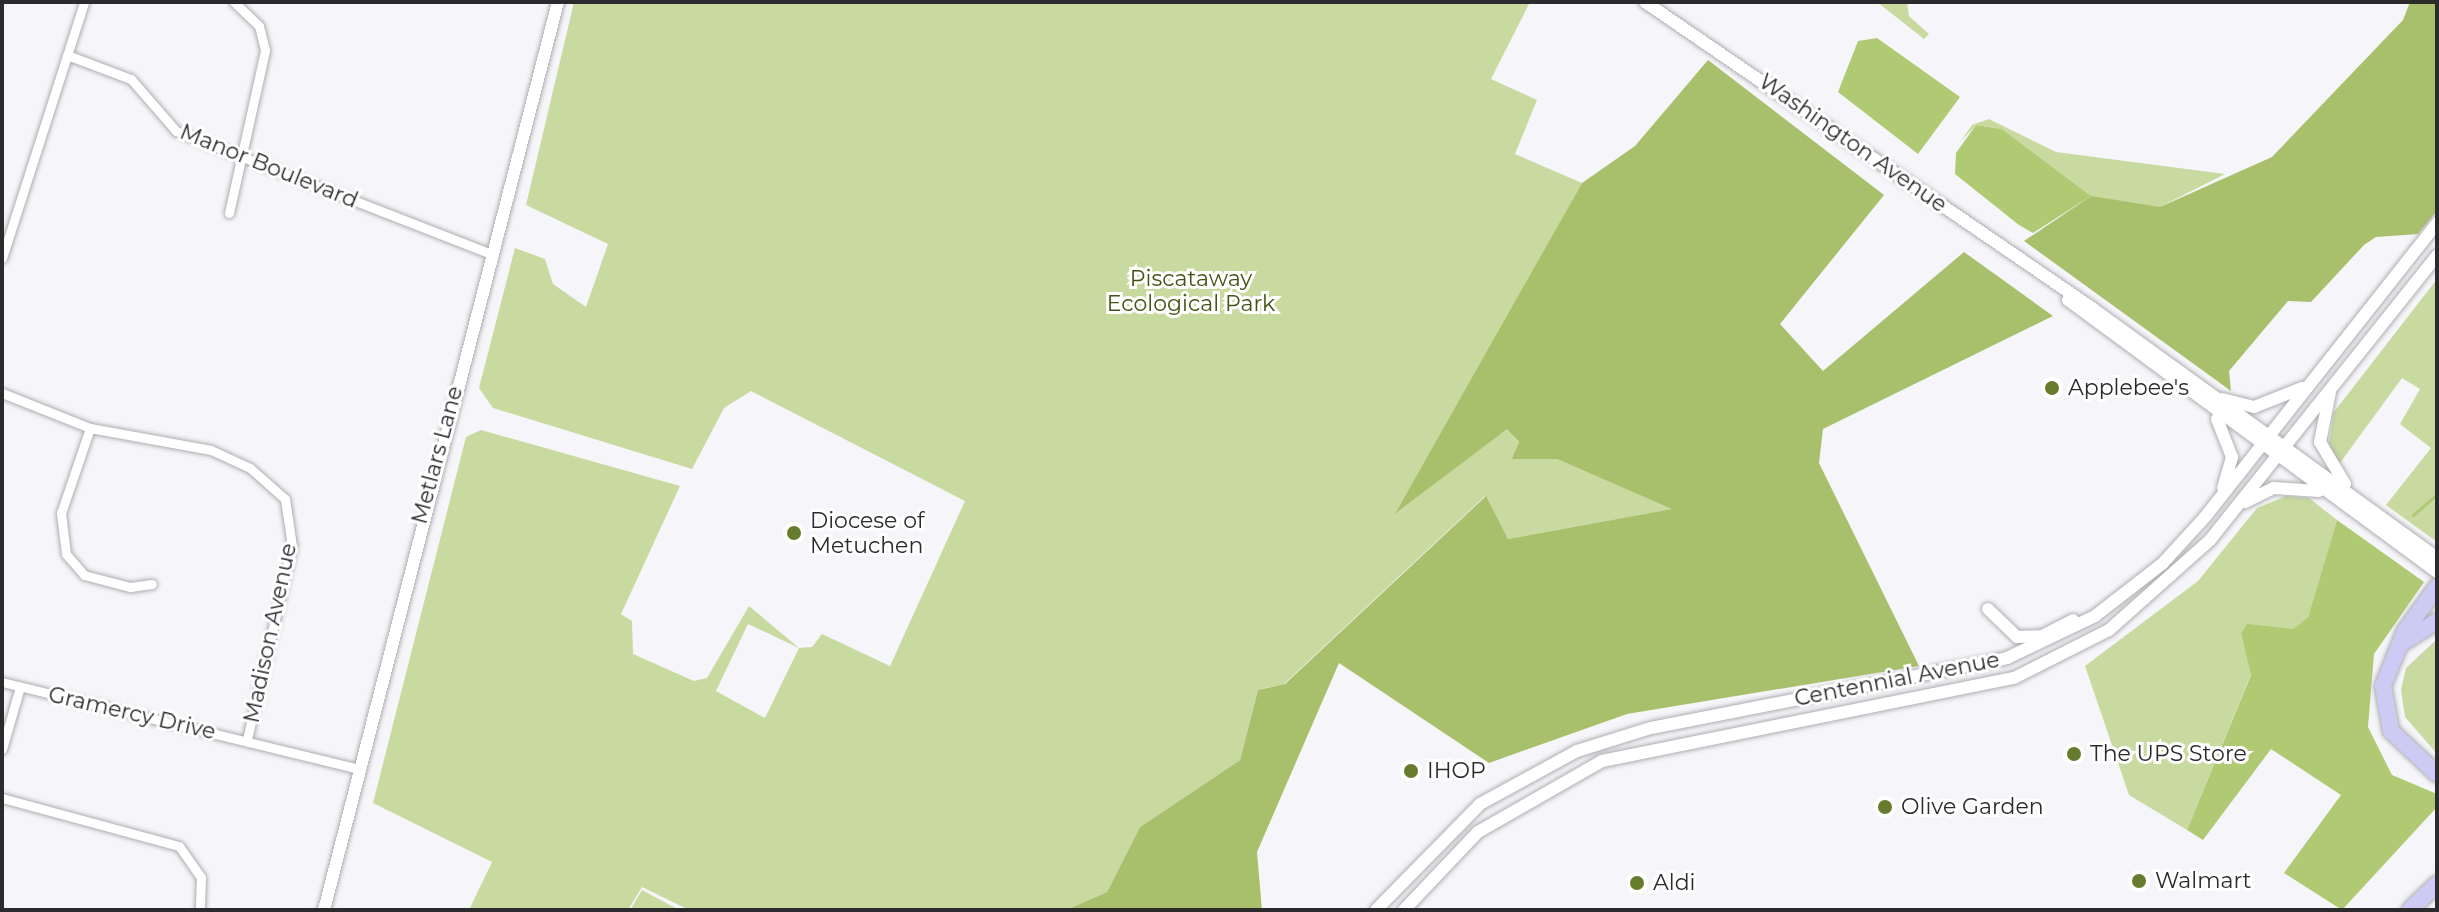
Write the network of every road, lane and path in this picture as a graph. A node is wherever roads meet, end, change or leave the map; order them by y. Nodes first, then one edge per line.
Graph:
1 (84, 2) edge
2 (234, 2) edge
3 (558, 2) edge
4 (1645, 2) edge
5 (67, 55) junction
6 (246, 159) junction
7 (229, 213) dead end
8 (2437, 223) edge
9 (489, 253) junction
10 (2437, 256) edge
11 (2, 258) edge
12 (2058, 289) junction
13 (2324, 366) junction
14 (2331, 388) junction
15 (2, 393) edge
16 (2211, 396) junction
17 (2211, 410) junction
18 (90, 428) junction
19 (2265, 442) junction
20 (2279, 453) junction
21 (2324, 492) junction
22 (2215, 505) junction
23 (2230, 514) junction
24 (2383, 518) junction
25 (2437, 558) edge
26 (2437, 572) edge
27 (152, 584) dead end
28 (2437, 587) edge
29 (1988, 609) dead end
30 (2104, 610) junction
31 (2437, 621) edge
32 (2395, 650) junction
33 (2, 682) edge
34 (20, 687) junction
35 (247, 739) junction
36 (2, 749) edge
37 (356, 768) junction
38 (2437, 774) edge
39 (2, 798) edge
40 (2437, 884) edge
41 (200, 910) edge
42 (324, 910) edge
43 (1376, 910) edge
44 (1404, 910) edge
45 (2410, 910) edge

1 - 5 street
2 - 6 street
3 - 9 main road, Metlars Lane
4 - 12 main road, Washington Avenue
5 - 6 street, Manor Boulevard
5 - 11 street
6 - 7 street
6 - 9 street, Manor Boulevard
8 - 13 main road, Centennial Avenue
9 - 37 main road, Metlars Lane
10 - 14 main road, Centennial Avenue
12 - 16 main road, Washington Avenue
12 - 17 main road, Washington Avenue
13 - 16 main road
13 - 19 main road, Centennial Avenue
14 - 20 main road, Centennial Avenue
14 - 24 main road
15 - 18 street, Madison Avenue
16 - 19 main road, Washington Avenue
17 - 19 main road, Washington Avenue
17 - 22 main road
18 - 27 street
18 - 35 street, Madison Avenue
19 - 20 main road, Washington Avenue
19 - 22 main road, Centennial Avenue
20 - 21 main road, Washington Avenue
20 - 23 main road, Centennial Avenue
20 - 24 main road, Washington Avenue
21 - 23 main road
21 - 26 main road, Washington Avenue
22 - 30 main road, Centennial Avenue
23 - 44 main road, Centennial Avenue
24 - 25 main road, Washington Avenue
28 - 32 highway
29 - 30 main road
30 - 43 main road, Centennial Avenue
31 - 32 highway
32 - 38 highway
33 - 34 street, Gramercy Drive
34 - 35 street, Gramercy Drive
34 - 36 street
35 - 37 street, Gramercy Drive
37 - 42 main road, Metlars Lane
39 - 41 street
40 - 45 highway

